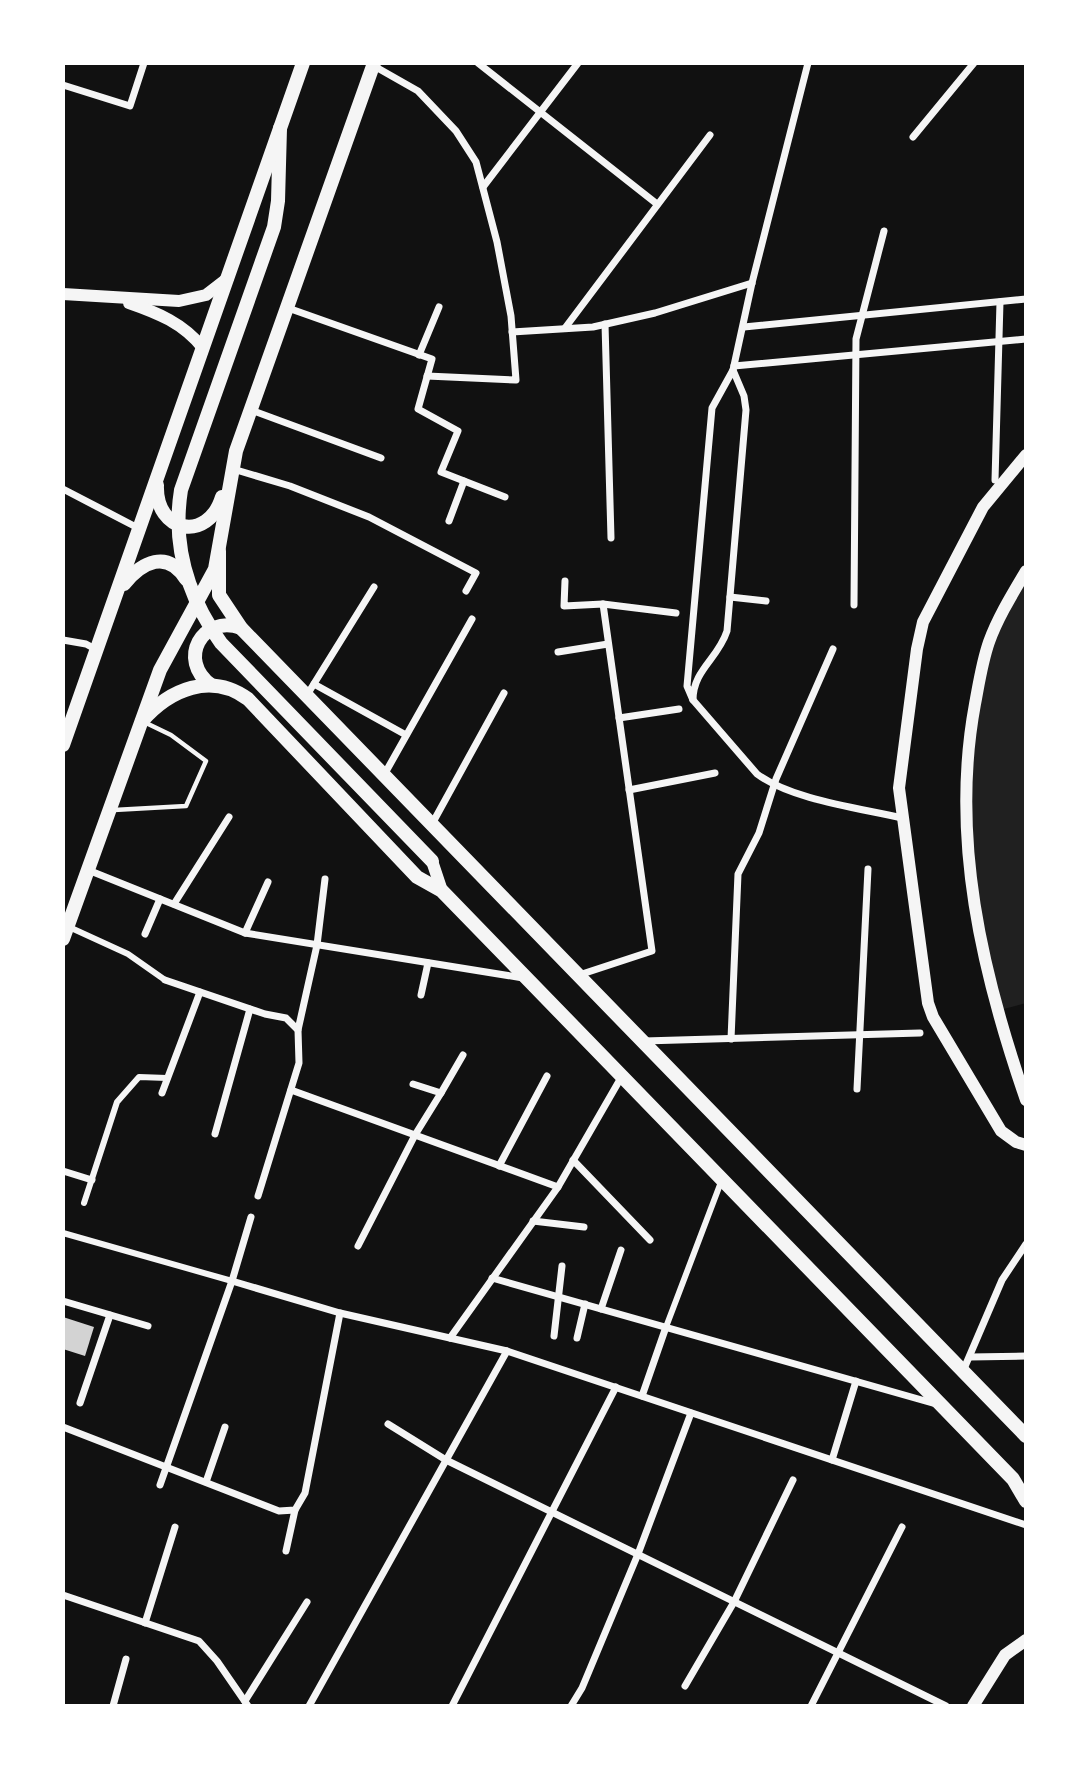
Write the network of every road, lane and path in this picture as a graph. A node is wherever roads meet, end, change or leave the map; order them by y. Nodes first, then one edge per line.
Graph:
1 (144, 63) edge
2 (303, 63) edge
3 (478, 63) edge
4 (578, 63) edge
5 (808, 63) edge
6 (974, 63) edge
7 (373, 64) edge
8 (63, 85) edge
9 (540, 112) junction
10 (280, 128) junction
11 (710, 135) dead end
12 (913, 137) dead end
13 (483, 187) junction
14 (657, 204) junction
15 (884, 230) dead end
16 (228, 278) junction
17 (752, 283) junction
18 (63, 294) edge
19 (118, 299) junction
20 (1026, 299) edge
21 (1000, 302) junction
22 (287, 307) junction
23 (439, 307) dead end
24 (605, 324) junction
25 (744, 327) junction
26 (565, 328) junction
27 (512, 332) junction
28 (1026, 339) edge
29 (999, 342) junction
30 (203, 348) junction
31 (419, 355) junction
32 (734, 368) junction
33 (427, 376) junction
34 (251, 410) junction
35 (236, 451) junction
36 (1026, 455) edge
37 (381, 458) dead end
38 (232, 469) junction
39 (157, 480) junction
40 (464, 481) junction
41 (995, 481) dead end
42 (63, 489) edge
43 (505, 497) dead end
44 (449, 521) dead end
45 (138, 528) junction
46 (611, 538) dead end
47 (219, 551) junction
48 (1026, 571) edge
49 (565, 581) dead end
50 (374, 587) dead end
51 (117, 592) junction
52 (466, 592) dead end
53 (730, 597) junction
54 (766, 601) dead end
55 (603, 604) junction
56 (853, 605) dead end
57 (676, 613) dead end
58 (472, 619) dead end
59 (241, 628) junction
60 (63, 640) edge
61 (608, 644) junction
62 (834, 649) dead end
63 (97, 650) junction
64 (558, 652) dead end
65 (163, 662) junction
66 (211, 685) junction
67 (310, 690) junction
68 (503, 693) dead end
69 (693, 700) junction
70 (679, 709) dead end
71 (619, 718) junction
72 (142, 721) junction
73 (407, 735) junction
74 (63, 745) edge
75 (715, 773) dead end
76 (384, 775) junction
77 (775, 782) junction
78 (629, 790) junction
79 (110, 810) junction
80 (229, 817) dead end
81 (902, 818) junction
82 (432, 824) junction
83 (432, 861) joint
84 (868, 869) dead end
85 (88, 870) junction
86 (325, 879) dead end
87 (268, 882) dead end
88 (442, 891) junction
89 (160, 899) junction
90 (174, 904) junction
91 (65, 933) edge
92 (245, 933) junction
93 (145, 934) dead end
94 (317, 945) junction
95 (428, 963) junction
96 (578, 975) junction
97 (527, 979) junction
98 (164, 980) joint
99 (200, 992) junction
100 (421, 995) dead end
101 (250, 1009) junction
102 (298, 1030) junction
103 (920, 1034) dead end
104 (860, 1036) junction
105 (731, 1039) junction
106 (643, 1041) junction
107 (463, 1055) dead end
108 (547, 1076) dead end
109 (622, 1076) junction
110 (167, 1077) junction
111 (413, 1084) dead end
112 (857, 1088) dead end
113 (291, 1090) junction
114 (162, 1093) dead end
115 (441, 1093) junction
116 (1026, 1100) edge
117 (215, 1134) dead end
118 (415, 1135) junction
119 (1026, 1145) edge
120 (573, 1160) junction
121 (499, 1166) junction
122 (63, 1171) edge
123 (92, 1180) junction
124 (722, 1180) junction
125 (558, 1187) junction
126 (258, 1196) dead end
127 (84, 1203) dead end
128 (251, 1217) dead end
129 (533, 1222) junction
130 (583, 1227) dead end
131 (63, 1233) edge
132 (650, 1240) dead end
133 (1026, 1244) edge
134 (358, 1246) dead end
135 (621, 1250) dead end
136 (562, 1266) dead end
137 (492, 1278) junction
138 (232, 1281) junction
139 (558, 1296) junction
140 (63, 1301) edge
141 (585, 1304) junction
142 (601, 1309) junction
143 (341, 1313) junction
144 (110, 1315) junction
145 (148, 1326) dead end
146 (666, 1327) junction
147 (554, 1336) dead end
148 (450, 1338) junction
149 (577, 1338) dead end
150 (507, 1351) junction
151 (1026, 1356) edge
152 (970, 1357) junction
153 (963, 1371) junction
154 (856, 1381) junction
155 (616, 1387) junction
156 (642, 1396) junction
157 (80, 1403) dead end
158 (941, 1405) junction
159 (691, 1413) junction
160 (388, 1424) dead end
161 (63, 1427) edge
162 (225, 1427) dead end
163 (1026, 1436) edge
164 (446, 1460) junction
165 (832, 1460) junction
166 (166, 1467) junction
167 (1013, 1479) junction
168 (793, 1480) dead end
169 (206, 1482) junction
170 (160, 1485) dead end
171 (1026, 1494) edge
172 (1026, 1501) edge
173 (295, 1510) junction
174 (552, 1512) junction
175 (1026, 1525) edge
176 (175, 1527) dead end
177 (902, 1527) dead end
178 (286, 1551) dead end
179 (638, 1554) junction
180 (63, 1595) edge
181 (307, 1602) dead end
182 (734, 1602) junction
183 (145, 1623) junction
184 (1026, 1640) edge
185 (839, 1654) junction
186 (126, 1658) dead end
187 (685, 1686) dead end
188 (246, 1704) edge
189 (113, 1706) edge
190 (309, 1706) edge
191 (452, 1706) edge
192 (571, 1706) edge
193 (811, 1706) edge
194 (946, 1706) edge
195 (973, 1706) edge

1 - 8 street
2 - 10 highway
3 - 9 street
4 - 9 street
5 - 17 street
6 - 12 street
7 - 13 street
7 - 22 highway
9 - 13 street
9 - 14 street
10 - 16 highway
10 - 83 highway
11 - 14 street
13 - 27 street
14 - 26 street
15 - 56 street
16 - 19 main road
16 - 30 highway
17 - 24 street
17 - 25 street
18 - 19 main road
19 - 30 main road
20 - 21 street
21 - 25 street
21 - 29 street
22 - 31 street
22 - 34 highway
23 - 31 street
24 - 26 street
24 - 46 street
25 - 32 street
26 - 27 street
27 - 33 street
28 - 29 street
29 - 32 street
29 - 41 street
30 - 39 highway
31 - 33 street
32 - 53 street
32 - 69 street
33 - 40 street
34 - 35 highway
34 - 37 street
35 - 38 highway
35 - 39 highway
36 - 81 main road
38 - 47 highway
38 - 52 street
39 - 45 highway
40 - 43 street
40 - 44 street
42 - 45 street
45 - 51 highway
47 - 59 highway
47 - 65 highway
48 - 116 main road
49 - 55 street
50 - 67 street
51 - 63 highway
51 - 65 highway
53 - 54 street
53 - 69 street
55 - 57 street
55 - 61 street
58 - 73 street
59 - 66 highway
59 - 67 highway
60 - 63 street
61 - 64 street
61 - 71 street
62 - 77 street
63 - 74 highway
65 - 72 highway
66 - 72 highway
66 - 88 highway
67 - 73 street
67 - 76 highway
68 - 82 street
69 - 77 street
70 - 71 street
71 - 78 street
72 - 79 highway
72 - 79 lane
73 - 76 street
75 - 78 street
76 - 82 highway
77 - 81 street
77 - 105 street
78 - 96 street
79 - 85 highway
80 - 90 street
81 - 119 main road
82 - 96 highway
83 - 88 main road
84 - 104 street
85 - 89 street
85 - 91 highway
86 - 94 street
87 - 92 street
88 - 97 highway
89 - 90 street
89 - 93 street
90 - 92 street
91 - 98 street
92 - 94 street
94 - 95 street
94 - 102 street
95 - 97 street
95 - 100 street
96 - 106 highway
97 - 109 highway
98 - 99 street
99 - 101 street
99 - 110 street
101 - 102 street
101 - 117 street
102 - 113 street
103 - 104 street
104 - 105 street
104 - 112 street
105 - 106 street
106 - 153 highway
107 - 115 street
108 - 121 street
109 - 120 street
109 - 124 highway
110 - 114 street
110 - 123 street
111 - 115 street
113 - 118 street
113 - 126 street
115 - 118 street
118 - 121 street
118 - 134 street
120 - 125 street
120 - 132 street
121 - 125 street
122 - 123 street
123 - 127 street
124 - 146 street
124 - 158 highway
125 - 129 street
128 - 138 street
129 - 130 street
129 - 137 street
131 - 138 street
133 - 152 street
135 - 142 street
136 - 139 street
137 - 139 street
137 - 148 street
138 - 143 street
138 - 166 street
139 - 141 street
139 - 147 street
140 - 144 street
141 - 142 street
141 - 149 street
142 - 146 street
143 - 148 street
143 - 173 street
144 - 145 street
144 - 157 street
146 - 154 street
146 - 156 street
148 - 150 street
150 - 155 street
150 - 164 street
151 - 152 street
152 - 153 street
153 - 163 highway
154 - 158 street
154 - 165 street
155 - 156 street
155 - 174 street
156 - 159 street
158 - 167 highway
159 - 165 street
159 - 179 street
160 - 164 street
161 - 166 street
162 - 169 street
164 - 174 street
164 - 190 street
165 - 175 street
166 - 169 street
166 - 170 street
167 - 171 highway
167 - 172 highway
168 - 182 street
169 - 173 street
173 - 178 street
174 - 179 street
174 - 191 street
176 - 183 street
177 - 185 street
179 - 182 street
179 - 192 street
180 - 183 street
181 - 188 street
182 - 185 street
182 - 187 street
183 - 188 street
184 - 195 main road
185 - 193 street
185 - 194 street
186 - 189 street

